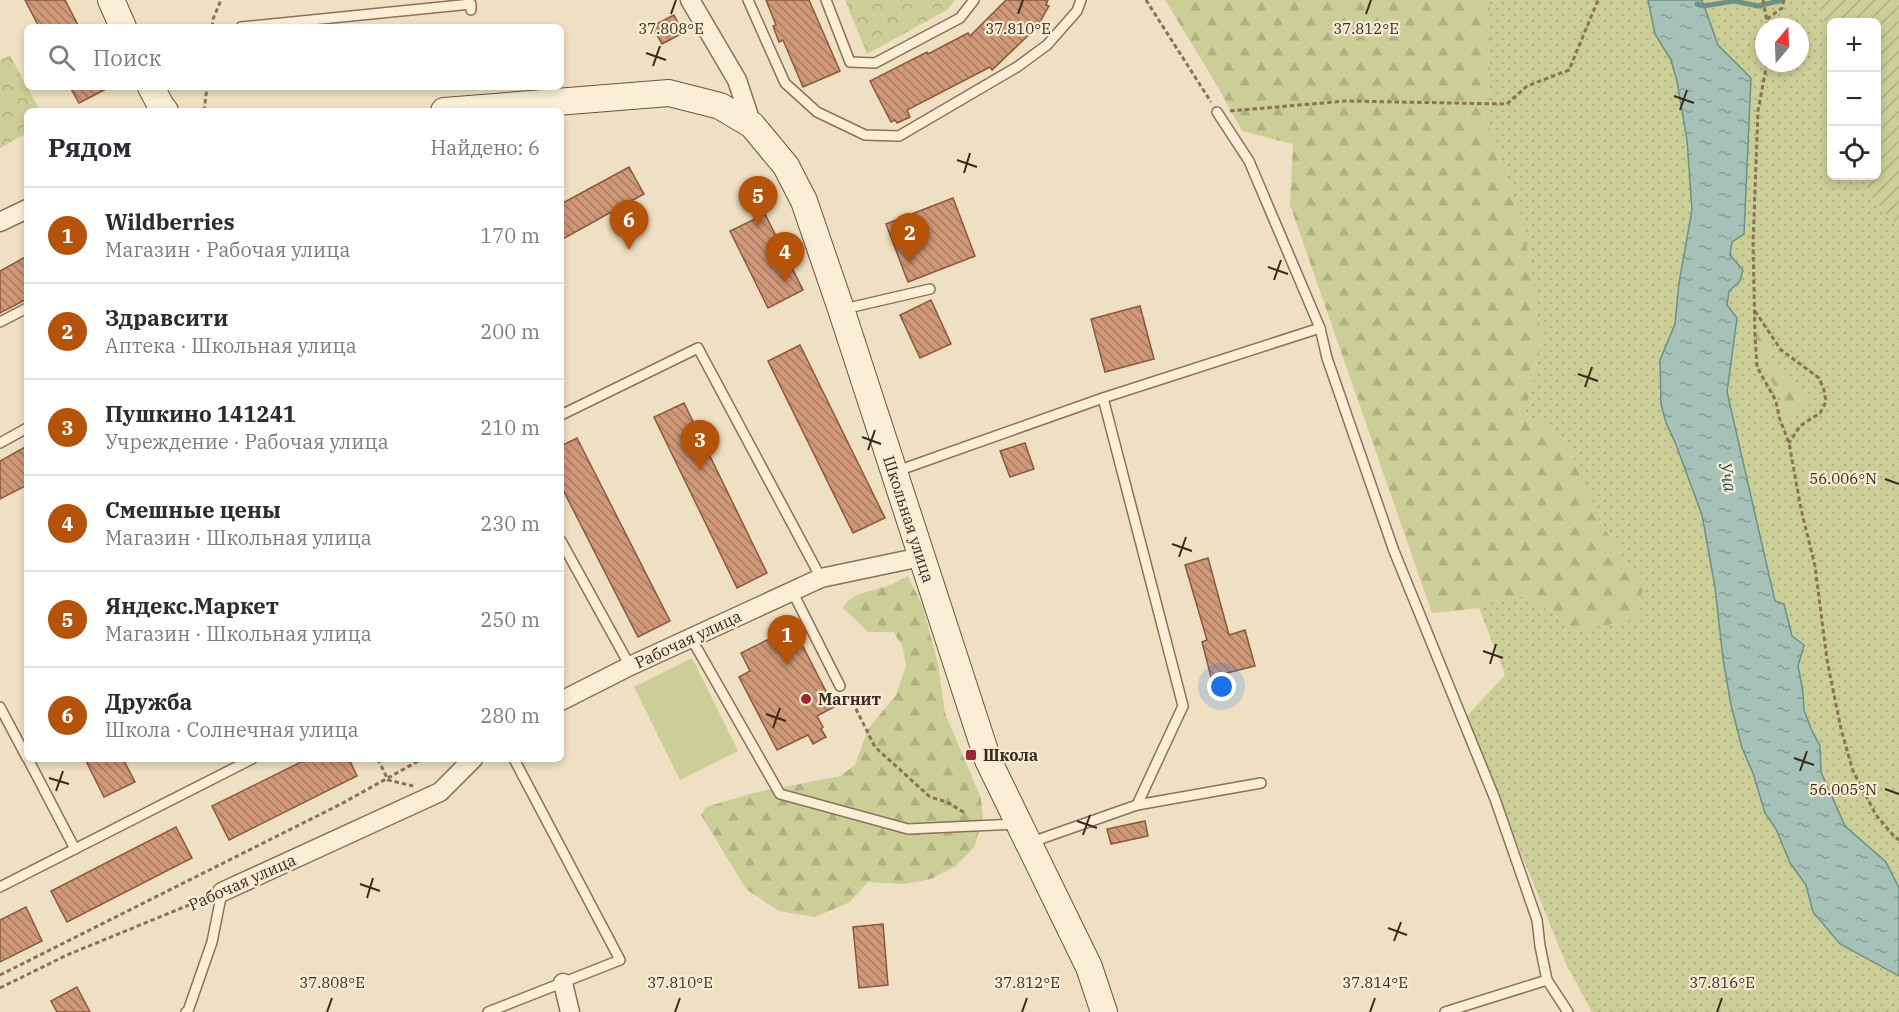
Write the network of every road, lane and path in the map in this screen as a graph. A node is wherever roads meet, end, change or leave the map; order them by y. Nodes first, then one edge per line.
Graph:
1 (111, 0) edge
2 (221, 0) edge
3 (690, 0) edge
4 (747, 0) edge
5 (826, 0) edge
6 (974, 0) edge
7 (1081, 0) edge
8 (1146, 0) edge
9 (1598, 0) edge
10 (1764, 0) edge
11 (1784, 0) edge
12 (471, 10) dead end
13 (1767, 18) edge
14 (1768, 18) edge
15 (122, 24) edge
16 (212, 24) edge
17 (271, 24) edge
18 (1765, 72) edge
19 (153, 90) edge
20 (207, 90) edge
21 (163, 108) edge
22 (204, 108) edge
23 (482, 108) edge
24 (1217, 112) junction
25 (752, 125) junction
26 (24, 210) edge
27 (0, 222) edge
28 (930, 289) dead end
29 (841, 309) junction
30 (24, 310) edge
31 (1755, 311) junction
32 (0, 322) edge
33 (1320, 328) junction
34 (1103, 398) junction
35 (564, 414) edge
36 (24, 430) edge
37 (0, 442) edge
38 (1790, 443) junction
39 (895, 472) junction
40 (564, 546) edge
41 (921, 557) junction
42 (821, 578) junction
43 (792, 591) junction
44 (691, 638) junction
45 (630, 666) junction
46 (840, 686) joint
47 (564, 699) edge
48 (0, 707) edge
49 (24, 752) edge
50 (29, 762) edge
51 (246, 762) edge
52 (379, 762) edge
53 (417, 762) edge
54 (470, 762) edge
55 (516, 762) edge
56 (1261, 783) dead end
57 (440, 792) junction
58 (1137, 805) junction
59 (984, 825) junction
60 (1024, 834) junction
61 (1899, 840) edge
62 (75, 849) junction
63 (0, 887) edge
64 (222, 892) junction
65 (0, 975) edge
66 (1547, 980) junction
67 (563, 983) junction
68 (0, 988) edge
69 (186, 1012) edge
70 (488, 1012) edge
71 (570, 1012) edge
72 (1104, 1012) edge
73 (1445, 1012) edge
74 (1568, 1012) edge

1 - 15 street
2 - 16 path
3 - 25 street, Школьная улица
4 - 7 lane
5 - 6 lane
8 - 24 path
9 - 24 path
10 - 13 path
11 - 14 path
12 - 17 lane
18 - 31 path
19 - 21 street
20 - 22 path
23 - 25 street
24 - 33 lane
25 - 29 street, Школьная улица
26 - 27 street
28 - 29 lane
29 - 39 street, Школьная улица
30 - 32 lane
31 - 38 path
31 - 38 path
33 - 34 lane
33 - 66 lane
34 - 39 lane
34 - 58 lane
35 - 42 lane
36 - 37 lane
38 - 61 path
39 - 41 street, Школьная улица
40 - 45 lane
41 - 42 street, Рабочая улица
41 - 60 street, Школьная улица
42 - 43 street, Рабочая улица
43 - 44 street, Рабочая улица
43 - 46 lane
44 - 45 street, Рабочая улица
44 - 59 lane
45 - 47 street, Рабочая улица
46 - 59 path
48 - 49 lane
50 - 62 lane
51 - 62 lane
52 - 57 path
53 - 65 path
54 - 57 street, Рабочая улица
55 - 67 lane
56 - 58 lane
57 - 64 street, Рабочая улица
58 - 60 lane
59 - 60 lane
60 - 72 street, Школьная улица
62 - 63 lane
64 - 68 path, Рабочая улица
64 - 69 lane
66 - 73 lane
66 - 74 lane
67 - 70 lane
67 - 71 street

